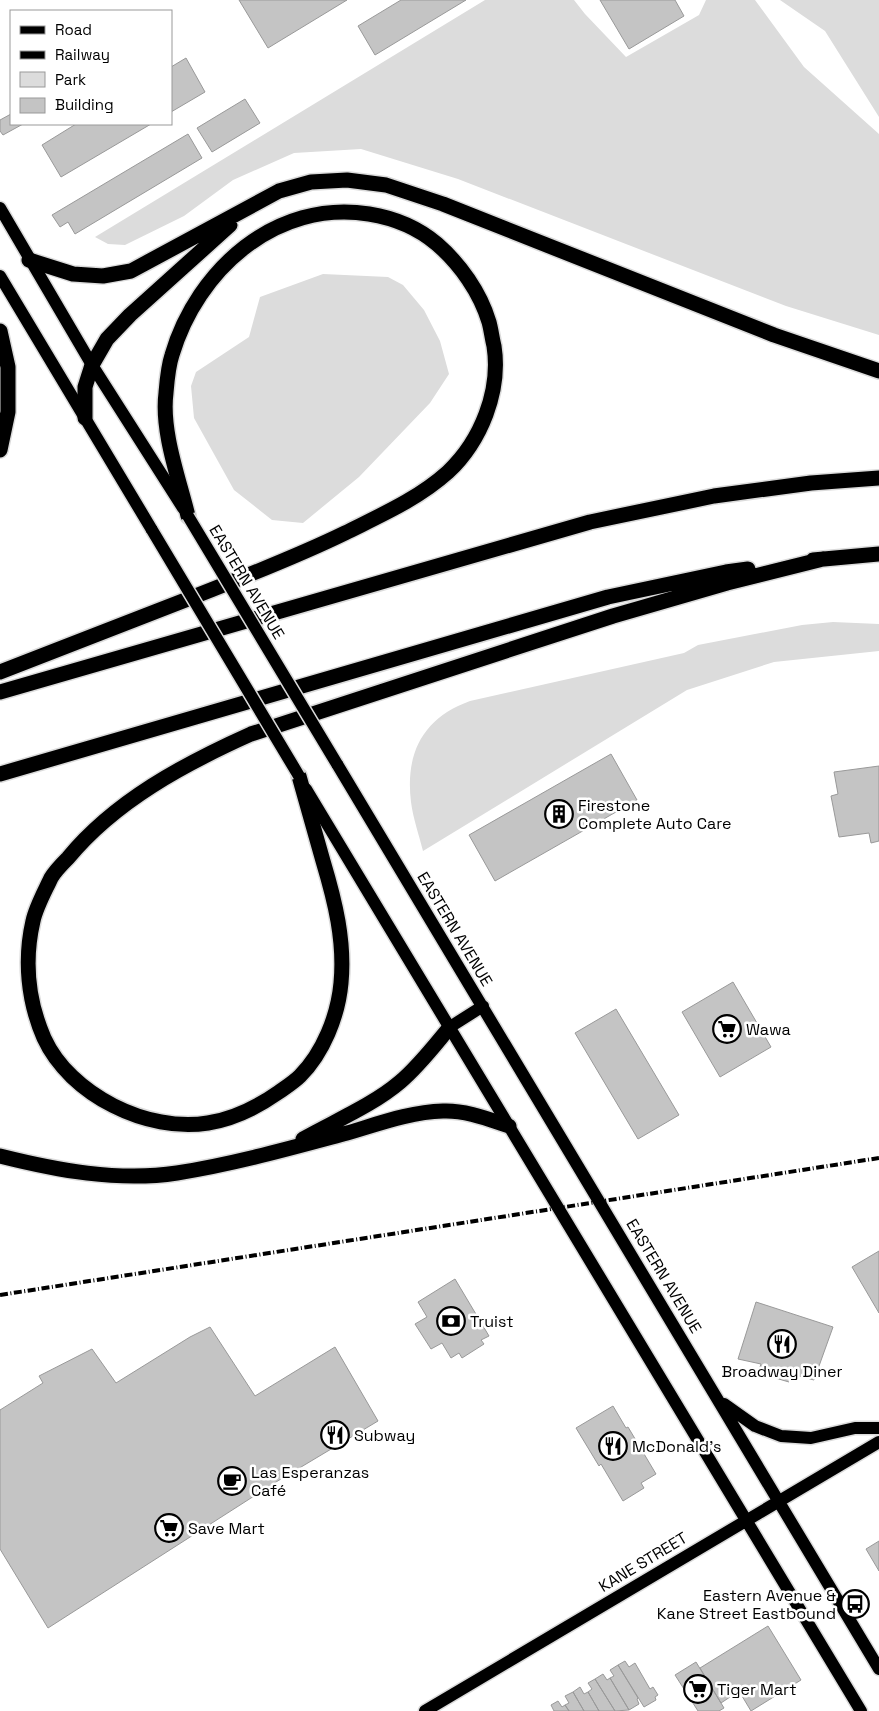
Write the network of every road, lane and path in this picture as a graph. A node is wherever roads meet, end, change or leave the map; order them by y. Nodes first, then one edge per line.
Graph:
1 (249, 207) junction
2 (0, 208) edge
3 (30, 260) junction
4 (0, 276) edge
5 (0, 331) edge
6 (92, 365) junction
7 (879, 371) edge
8 (85, 418) junction
9 (0, 450) edge
10 (879, 478) edge
11 (188, 516) junction
12 (879, 554) edge
13 (823, 559) junction
14 (0, 672) edge
15 (0, 692) edge
16 (0, 774) edge
17 (298, 776) junction
18 (483, 1006) junction
19 (450, 1027) junction
20 (509, 1126) junction
21 (282, 1151) junction
22 (0, 1156) edge
23 (720, 1401) junction
24 (879, 1428) edge
25 (879, 1442) edge
26 (779, 1501) junction
27 (746, 1520) junction
28 (879, 1669) edge
29 (425, 1711) edge
30 (861, 1711) edge

1 - 3 highway
1 - 6 highway
1 - 7 highway
2 - 3 main road, EASTERN AVENUE
3 - 6 main road, EASTERN AVENUE
4 - 8 main road
5 - 9 highway
6 - 8 highway
6 - 11 main road, EASTERN AVENUE
8 - 17 main road, bridge
10 - 15 highway
11 - 14 highway
11 - 18 main road, EASTERN AVENUE, bridge
12 - 13 highway
13 - 16 highway
13 - 17 highway
17 - 19 main road
18 - 19 main road
18 - 23 main road, EASTERN AVENUE
19 - 20 main road
19 - 21 highway
20 - 21 highway
20 - 27 main road
21 - 22 highway
23 - 24 main road
23 - 26 main road, EASTERN AVENUE
25 - 26 main road, KANE STREET
26 - 27 main road, KANE STREET
26 - 28 main road, EASTERN AVENUE
27 - 29 main road, KANE STREET
27 - 30 main road

